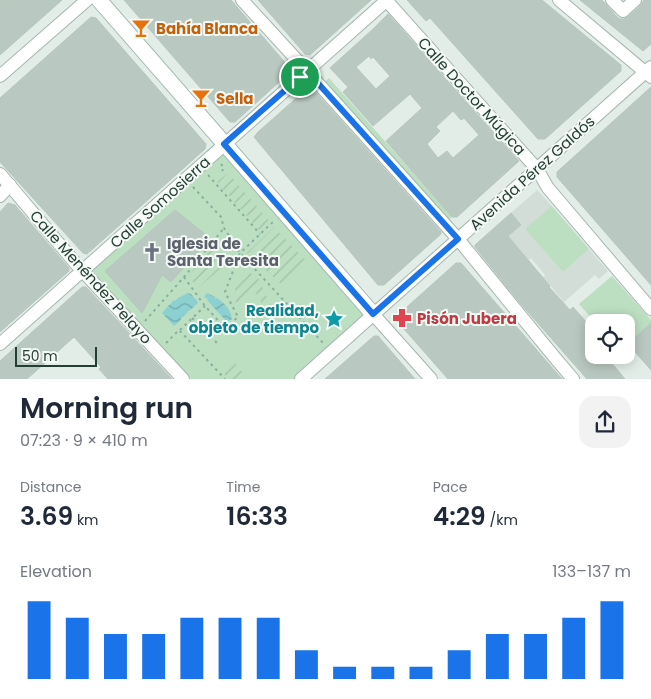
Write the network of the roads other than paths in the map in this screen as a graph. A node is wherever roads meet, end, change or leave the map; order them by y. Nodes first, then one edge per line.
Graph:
1 (87, 0) edge
2 (99, 0) edge
3 (242, 0) edge
4 (387, 0) edge
5 (559, 0) edge
6 (612, 0) edge
7 (635, 0) edge
8 (307, 71) junction
9 (649, 72) edge
10 (0, 76) edge
11 (224, 144) junction
12 (537, 169) junction
13 (0, 174) edge
14 (10, 185) junction
15 (0, 196) edge
16 (458, 239) junction
17 (83, 271) junction
18 (651, 309) edge
19 (373, 314) junction
20 (0, 344) edge
21 (183, 379) edge
22 (301, 379) edge
23 (431, 379) edge
24 (573, 379) edge

1 - 10 street
2 - 11 main road
3 - 8 street
4 - 8 street, Calle Somosierra
4 - 12 street, Calle Doctor Múgica
5 - 9 street
6 - 7 street
8 - 11 street, Calle Somosierra
8 - 16 street
9 - 12 street, Avenida Pérez Galdós
11 - 17 street, Calle Somosierra
11 - 19 main road
12 - 16 street, Avenida Pérez Galdós
12 - 18 street, Calle Doctor Múgica
13 - 14 street, Calle Menéndez Pelayo
14 - 15 street
14 - 17 street, Calle Menéndez Pelayo
16 - 19 street, Avenida Pérez Galdós
16 - 24 street
17 - 20 street, Calle Somosierra
17 - 21 street, Calle Menéndez Pelayo
19 - 22 street, Avenida Pérez Galdós
19 - 23 street

